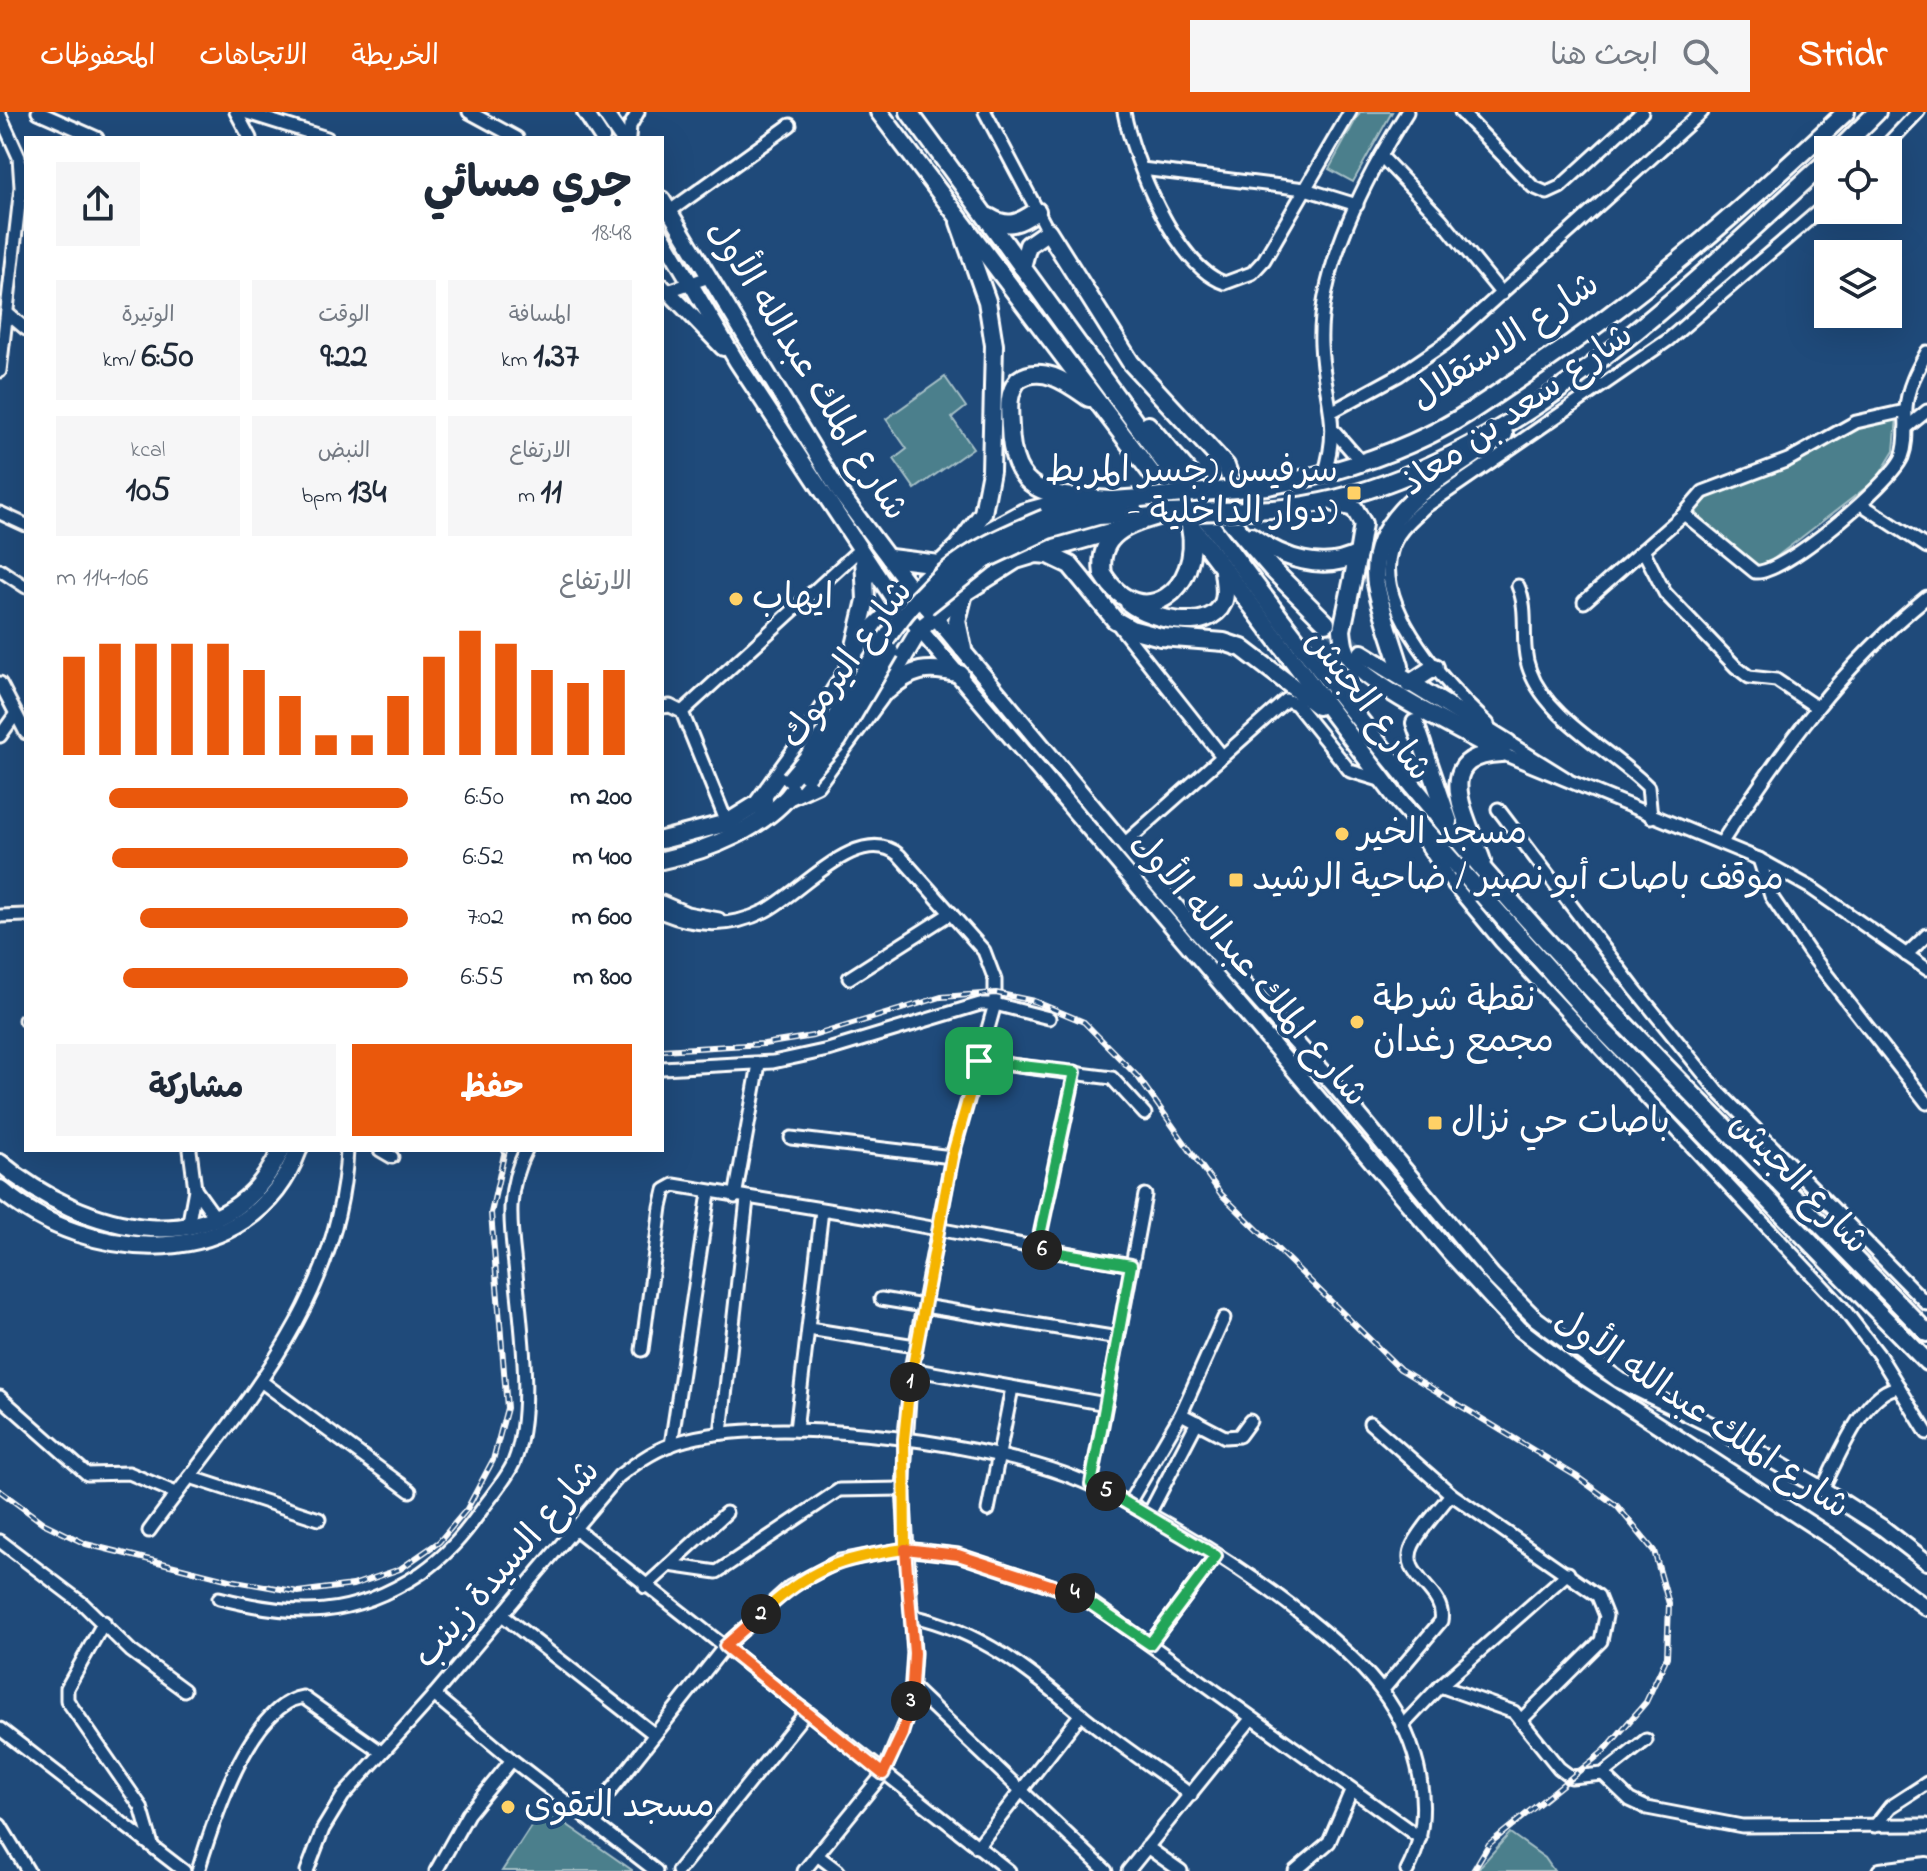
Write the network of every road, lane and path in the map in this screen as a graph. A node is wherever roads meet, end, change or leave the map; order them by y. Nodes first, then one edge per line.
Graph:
1 (38, 112) edge
2 (236, 112) edge
3 (244, 112) edge
4 (469, 112) edge
5 (585, 112) edge
6 (604, 112) edge
7 (638, 112) edge
8 (879, 112) edge
9 (909, 112) edge
10 (985, 112) edge
11 (991, 112) edge
12 (1124, 112) edge
13 (1350, 112) edge
14 (1407, 112) edge
15 (1461, 112) edge
16 (1642, 112) edge
17 (1702, 112) edge
18 (1846, 112) edge
19 (1877, 112) edge
20 (1918, 112) edge
21 (0, 115) edge
22 (790, 125) dead end
23 (991, 126) junction
24 (92, 136) edge
25 (249, 136) edge
26 (321, 136) edge
27 (513, 136) edge
28 (601, 136) edge
29 (621, 136) edge
30 (629, 136) edge
31 (1853, 136) edge
32 (1895, 136) edge
33 (1381, 156) junction
34 (1142, 169) junction
35 (1814, 173) edge
36 (1305, 189) junction
37 (952, 204) junction
38 (666, 205) edge
39 (1357, 205) junction
40 (1037, 211) junction
41 (984, 214) junction
42 (1814, 215) edge
43 (1048, 231) junction
44 (664, 238) edge
45 (1022, 267) junction
46 (709, 277) junction
47 (690, 283) junction
48 (665, 288) edge
49 (1502, 294) junction
50 (6, 304) edge
51 (24, 326) edge
52 (1927, 352) edge
53 (737, 362) junction
54 (0, 371) edge
55 (1112, 391) junction
56 (1549, 397) junction
57 (1098, 404) junction
58 (1905, 411) junction
59 (1927, 411) edge
60 (1331, 412) junction
61 (1906, 428) junction
62 (1335, 431) junction
63 (1361, 462) junction
64 (1324, 475) junction
65 (1228, 488) junction
66 (1078, 497) junction
67 (1113, 500) junction
68 (1325, 502) junction
69 (1861, 504) junction
70 (1141, 506) junction
71 (0, 513) edge
72 (1168, 513) junction
73 (1684, 514) junction
74 (1231, 522) junction
75 (24, 524) edge
76 (1046, 524) junction
77 (1190, 525) junction
78 (1119, 530) junction
79 (958, 547) junction
80 (1927, 547) edge
81 (1643, 550) junction
82 (861, 554) junction
83 (1036, 554) junction
84 (1358, 554) junction
85 (890, 558) junction
86 (939, 564) junction
87 (1223, 569) junction
88 (0, 570) edge
89 (24, 586) edge
90 (1518, 586) dead end
91 (911, 588) junction
92 (1115, 590) junction
93 (964, 593) junction
94 (1927, 597) edge
95 (896, 602) junction
96 (1584, 602) dead end
97 (883, 616) junction
98 (934, 616) junction
99 (1115, 620) junction
100 (1326, 623) tunnel mouth
101 (920, 629) junction
102 (908, 644) junction
103 (963, 649) junction
104 (1362, 653) tunnel mouth
105 (852, 659) junction
106 (1400, 666) dead end
107 (1435, 667) junction
108 (960, 674) junction
109 (0, 683) edge
110 (1409, 684) junction
111 (880, 697) junction
112 (664, 707) edge
113 (1816, 707) junction
114 (682, 712) junction
115 (15, 715) junction
116 (1338, 722) junction
117 (1415, 723) dead end
118 (24, 730) edge
119 (0, 736) edge
120 (1505, 748) junction
121 (1222, 756) junction
122 (1383, 781) junction
123 (792, 786) junction
124 (1398, 800) junction
125 (756, 806) junction
126 (1498, 809) dead end
127 (1651, 817) junction
128 (727, 823) junction
129 (1453, 834) junction
130 (664, 839) edge
131 (1722, 842) junction
132 (1124, 844) junction
133 (664, 859) edge
134 (1759, 859) junction
135 (1485, 871) junction
136 (664, 903) edge
137 (951, 913) junction
138 (664, 914) edge
139 (24, 915) edge
140 (0, 916) edge
141 (735, 921) junction
142 (1927, 935) edge
143 (1906, 955) junction
144 (1927, 969) edge
145 (849, 978) dead end
146 (995, 1004) junction
147 (1049, 1018) dead end
148 (979, 1061) junction
149 (759, 1064) junction
150 (664, 1068) edge
151 (1075, 1072) junction
152 (1927, 1103) edge
153 (1145, 1114) dead end
154 (791, 1138) dead end
155 (190, 1152) edge
156 (280, 1152) edge
157 (297, 1152) edge
158 (347, 1152) edge
159 (383, 1152) edge
160 (525, 1152) edge
161 (392, 1157) dead end
162 (952, 1157) junction
163 (0, 1163) edge
164 (0, 1189) edge
165 (195, 1189) junction
166 (709, 1193) junction
167 (1145, 1195) dead end
168 (741, 1198) junction
169 (822, 1210) junction
170 (215, 1217) junction
171 (188, 1227) junction
172 (939, 1231) junction
173 (1037, 1249) junction
174 (1131, 1265) junction
175 (881, 1299) dead end
176 (1927, 1304) edge
177 (922, 1305) junction
178 (1224, 1318) dead end
179 (809, 1329) junction
180 (1927, 1333) edge
181 (1118, 1338) junction
182 (915, 1346) junction
183 (642, 1350) dead end
184 (1927, 1362) edge
185 (911, 1369) junction
186 (1619, 1380) junction
187 (262, 1382) junction
188 (1899, 1387) junction
189 (1012, 1388) junction
190 (1609, 1396) junction
191 (0, 1397) edge
192 (1106, 1404) junction
193 (1181, 1414) junction
194 (1250, 1421) dead end
195 (1197, 1422) junction
196 (1370, 1423) dead end
197 (796, 1430) junction
198 (721, 1433) junction
199 (1927, 1433) edge
200 (904, 1439) junction
201 (671, 1445) junction
202 (999, 1457) junction
203 (190, 1477) junction
204 (1091, 1484) junction
205 (903, 1489) junction
206 (1822, 1489) junction
207 (410, 1491) dead end
208 (176, 1493) junction
209 (1451, 1494) junction
210 (1129, 1503) junction
211 (988, 1510) dead end
212 (726, 1513) dead end
213 (1149, 1514) junction
214 (319, 1519) dead end
215 (573, 1527) junction
216 (149, 1531) dead end
217 (0, 1541) edge
218 (905, 1549) junction
219 (1216, 1556) junction
220 (1927, 1562) edge
221 (669, 1565) junction
222 (1568, 1573) junction
223 (645, 1587) junction
224 (219, 1598) dead end
225 (1927, 1608) edge
226 (502, 1615) junction
227 (912, 1616) junction
228 (104, 1622) junction
229 (1150, 1644) junction
230 (725, 1646) junction
231 (1440, 1686) junction
232 (914, 1689) junction
233 (184, 1690) dead end
234 (1382, 1691) junction
235 (434, 1695) junction
236 (806, 1712) junction
237 (1081, 1714) junction
238 (1251, 1719) junction
239 (1522, 1719) junction
240 (1402, 1726) junction
241 (0, 1729) edge
242 (654, 1734) junction
243 (1646, 1740) dead end
244 (381, 1752) junction
245 (512, 1760) junction
246 (883, 1774) junction
247 (1603, 1774) junction
248 (1927, 1783) edge
249 (1023, 1791) junction
250 (1351, 1791) junction
251 (1191, 1795) junction
252 (589, 1818) junction
253 (0, 1825) edge
254 (1927, 1825) edge
255 (1875, 1826) junction
256 (1420, 1838) junction
257 (152, 1845) junction
258 (977, 1847) junction
259 (1147, 1847) junction
260 (817, 1855) junction
261 (1927, 1865) edge
262 (308, 1870) edge
263 (28, 1871) edge
264 (184, 1871) edge
265 (198, 1871) edge
266 (436, 1871) edge
267 (656, 1871) edge
268 (678, 1871) edge
269 (804, 1871) edge
270 (838, 1871) edge
271 (1009, 1871) edge
272 (1106, 1871) edge
273 (1128, 1871) edge
274 (1181, 1871) edge
275 (1295, 1871) edge
276 (1407, 1871) edge
277 (1880, 1871) edge

1 - 24 street
2 - 25 street
3 - 26 street
4 - 27 street
5 - 28 main road
6 - 29 main road
7 - 30 street
8 - 37 highway, شارع الجيش
9 - 41 highway, شارع الجيش
10 - 23 street
11 - 23 street
12 - 34 street
13 - 36 street
14 - 33 street
15 - 16 street
17 - 49 street
18 - 63 highway, شارع الاستقلال
19 - 31 highway
20 - 32 street
21 - 50 street
22 - 38 street
23 - 40 street
33 - 39 street
33 - 49 street
34 - 36 street
34 - 36 street
35 - 56 highway, شارع الاستقلال
36 - 39 street
37 - 57 highway, شارع الجيش
37 - 79 highway
38 - 46 main road, شارع الملك عبدالله الأول
39 - 60 street
40 - 41 highway
40 - 43 street
41 - 45 highway, شارع الجيش
42 - 107 street, شارع سعد بن معاذ
43 - 45 highway
43 - 65 highway
44 - 47 main road, شارع الملك عبدالله الأول
45 - 55 highway, شارع الجيش
46 - 47 street
46 - 85 main road, شارع الملك عبدالله الأول
47 - 48 street
47 - 53 main road, شارع الملك عبدالله الأول
48 - 53 main road
49 - 60 street
50 - 51 street
50 - 54 street
52 - 58 street
53 - 82 main road, شارع الملك عبدالله الأول
55 - 74 highway
55 - 129 highway, شارع الجيش
56 - 68 highway, شارع الاستقلال
56 - 106 highway
57 - 66 highway
57 - 77 highway, شارع الجيش
58 - 61 street
58 - 73 street
59 - 61 street
60 - 62 street
61 - 69 street
62 - 63 street
62 - 64 street
63 - 64 highway, شارع الاستقلال
64 - 65 highway, شارع الاستقلال, bridge
65 - 70 highway, شارع الاستقلال, bridge
66 - 67 highway
66 - 79 highway
67 - 70 highway, شارع اليرموك
67 - 76 highway, شارع اليرموك
68 - 72 highway, شارع الاستقلال, bridge
68 - 84 highway
69 - 73 street
69 - 80 street
70 - 72 highway, شارع الاستقلال
70 - 76 highway, شارع اليرموك
71 - 75 street
72 - 78 highway
73 - 81 street
74 - 84 highway
74 - 100 highway
76 - 123 highway, شارع اليرموك, bridge
77 - 87 highway, شارع الجيش
77 - 92 highway
78 - 83 highway
78 - 92 highway
79 - 86 highway
81 - 96 street
81 - 113 street
82 - 95 main road, شارع الملك عبدالله الأول
82 - 105 highway
82 - 114 street
83 - 93 highway
83 - 99 highway
84 - 120 highway
85 - 86 highway
85 - 91 main road, شارع الملك عبدالله الأول
86 - 91 highway
87 - 92 highway
87 - 116 highway, شارع الجيش
88 - 89 street
90 - 127 street
91 - 95 highway
91 - 98 main road, شارع الملك عبدالله الأول
93 - 98 highway
93 - 103 highway
94 - 113 street
95 - 97 highway
95 - 101 main road, شارع الملك عبدالله الأول
97 - 102 highway
97 - 105 highway
98 - 101 highway
98 - 103 main road, شارع الملك عبدالله الأول
99 - 116 highway
99 - 121 street
101 - 102 highway
101 - 108 main road, شارع الملك عبدالله الأول
102 - 111 highway
103 - 132 main road, شارع الملك عبدالله الأول
104 - 110 highway
105 - 125 highway
107 - 110 highway
107 - 120 street, شارع سعد بن معاذ
108 - 111 highway
108 - 190 main road, شارع الملك عبدالله الأول
109 - 115 street
110 - 120 highway
111 - 123 highway
112 - 114 street
113 - 131 street
114 - 128 street
115 - 118 street
115 - 119 street
116 - 122 highway, شارع الجيش
117 - 129 highway
120 - 127 street, شارع سعد بن معاذ
120 - 135 highway
121 - 122 street
121 - 132 street
122 - 124 highway, شارع الجيش
123 - 125 highway, شارع اليرموك
123 - 133 highway, شارع اليرموك
124 - 184 highway, شارع الجيش
124 - 188 street
125 - 128 highway, شارع اليرموك
126 - 176 street
127 - 131 street, شارع سعد بن معاذ
128 - 130 highway, شارع اليرموك
129 - 135 highway, شارع الجيش
131 - 134 street, شارع سعد بن معاذ
132 - 186 main road, شارع الملك عبدالله الأول
134 - 143 street, شارع سعد بن معاذ
134 - 152 street
135 - 180 highway, شارع الجيش
136 - 141 street
137 - 141 street
137 - 145 street
137 - 146 street
138 - 141 street
139 - 140 street
142 - 143 street
143 - 144 street, شارع سعد بن معاذ
146 - 147 street
146 - 148 street
146 - 149 street
148 - 151 street
148 - 162 street
149 - 150 street
149 - 168 street
151 - 153 street
151 - 173 street
154 - 162 street
155 - 165 street
156 - 170 highway
157 - 164 highway
158 - 187 street
159 - 161 street
160 - 224 street
162 - 172 street
163 - 171 highway
165 - 170 street
165 - 171 street
166 - 168 street
166 - 183 street
166 - 201 street
167 - 174 street
168 - 169 street
168 - 198 street
169 - 172 street
169 - 179 street
170 - 171 highway
172 - 173 street
172 - 177 street
173 - 174 street
174 - 181 street
175 - 177 street
177 - 181 street
177 - 182 street
178 - 193 street
179 - 182 street
179 - 197 street
181 - 192 street
182 - 185 street
185 - 189 street
185 - 200 street
186 - 190 main road
186 - 206 main road, شارع الملك عبدالله الأول
187 - 203 street
187 - 207 street
188 - 199 street
188 - 206 street
189 - 192 street
189 - 202 street
190 - 225 main road, شارع الملك عبدالله الأول
191 - 208 street
192 - 204 street
193 - 195 street
193 - 210 street
194 - 195 street
195 - 213 street
196 - 209 street
197 - 198 street, شارع السيدة زينب
197 - 200 street, شارع السيدة زينب
198 - 201 street, شارع السيدة زينب
200 - 202 street, شارع السيدة زينب
200 - 205 street
201 - 215 street, شارع السيدة زينب
202 - 204 street, شارع السيدة زينب
202 - 211 street
203 - 208 street
203 - 214 street
204 - 210 street, شارع السيدة زينب
205 - 218 street
205 - 221 street
206 - 220 main road, شارع الملك عبدالله الأول
208 - 216 street
209 - 222 street
209 - 234 street
210 - 213 street, شارع السيدة زينب
212 - 221 street
213 - 219 street, شارع السيدة زينب
215 - 223 street
215 - 226 street, شارع السيدة زينب
217 - 228 street
218 - 227 street
218 - 229 street
218 - 230 street
219 - 229 street
219 - 234 street, شارع السيدة زينب
221 - 223 street
222 - 231 street
222 - 239 street
223 - 230 street
226 - 235 street, شارع السيدة زينب
226 - 242 street
227 - 232 street
227 - 237 street
228 - 233 street
228 - 257 street
229 - 238 street
230 - 236 street
230 - 242 street
231 - 239 street
231 - 240 street
232 - 246 street
232 - 249 street
234 - 240 street, شارع السيدة زينب
235 - 244 street, شارع السيدة زينب
235 - 245 street
236 - 246 street
236 - 268 street
237 - 249 street
237 - 251 street
238 - 250 street
238 - 251 street
239 - 247 street
240 - 256 street, شارع السيدة زينب
241 - 257 street
242 - 252 street
243 - 247 street
244 - 262 street, شارع السيدة زينب
244 - 265 street
245 - 252 street
245 - 266 street
246 - 258 street
246 - 260 street
247 - 255 street
248 - 255 street
249 - 258 street
249 - 272 street
250 - 256 street
250 - 275 street
251 - 259 street
252 - 267 street
253 - 263 street
254 - 255 street
256 - 276 street, شارع السيدة زينب
257 - 264 street
258 - 271 street
259 - 273 street
259 - 274 street
260 - 269 street
260 - 270 street
261 - 277 main road

